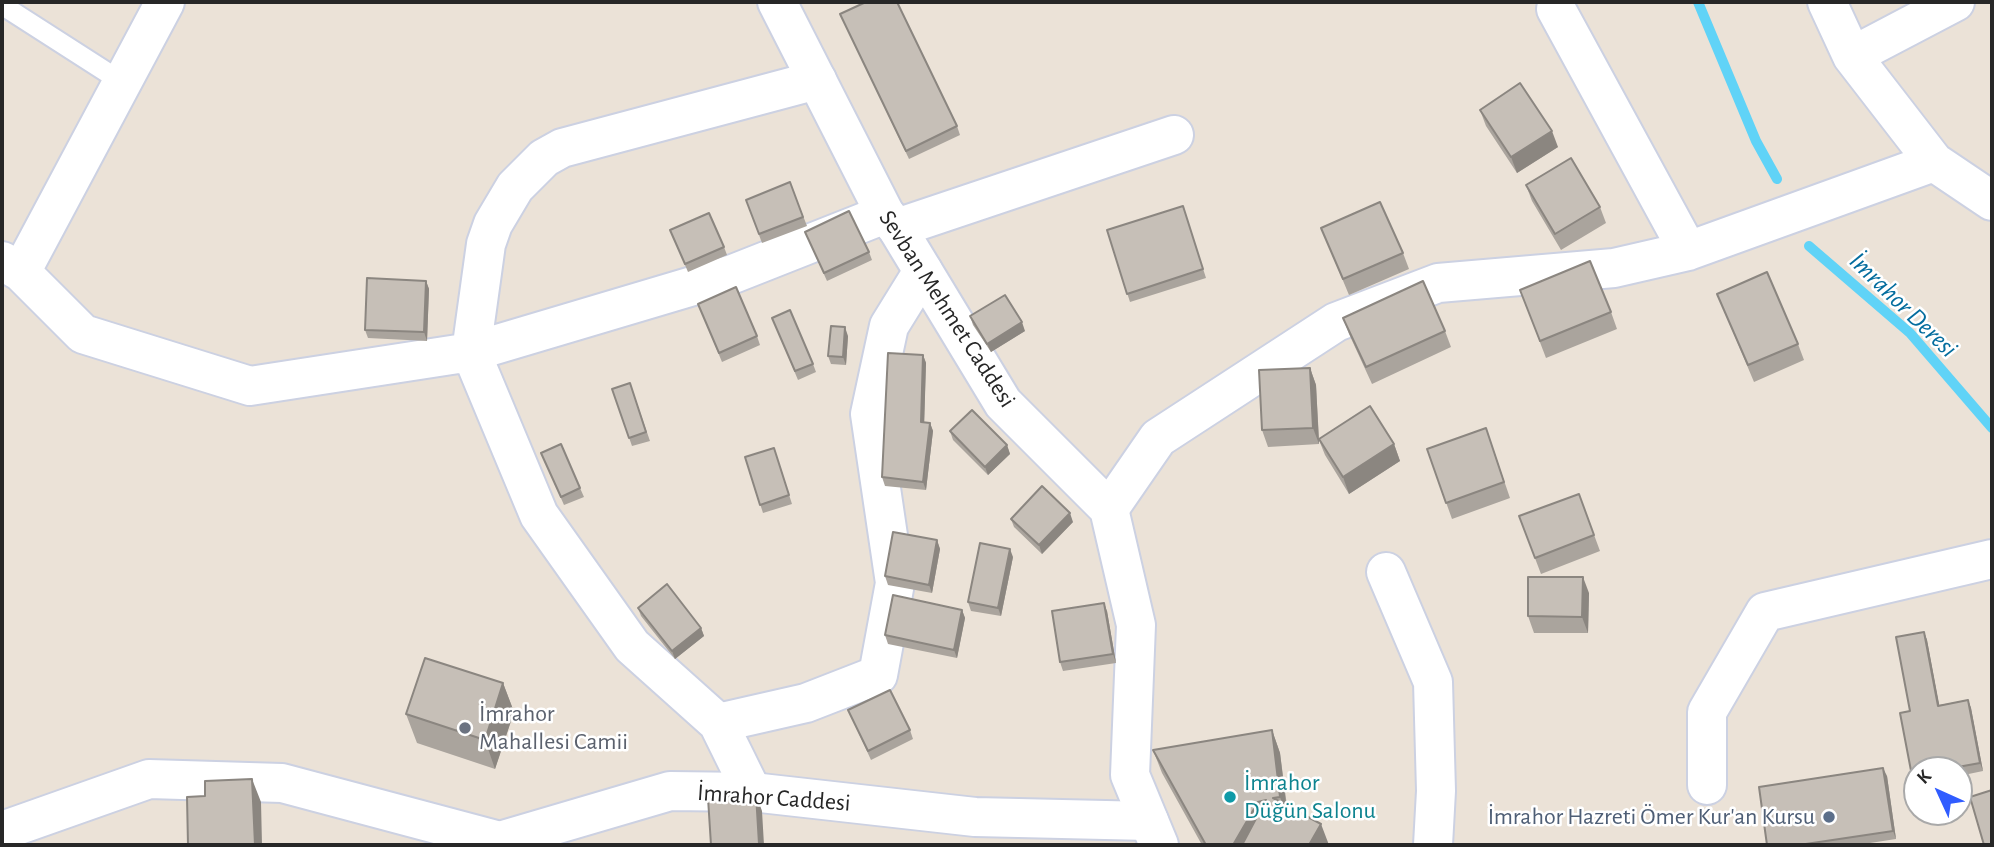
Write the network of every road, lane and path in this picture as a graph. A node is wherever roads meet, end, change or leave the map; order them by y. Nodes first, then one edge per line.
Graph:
1 (165, 2) edge
2 (777, 2) edge
3 (1827, 2) edge
4 (1955, 2) edge
5 (2, 5) edge
6 (1556, 9) dead end
7 (1852, 57) junction
8 (817, 80) junction
9 (122, 82) junction
10 (1174, 135) dead end
11 (1934, 162) junction
12 (1992, 201) edge
13 (891, 221) junction
14 (1688, 251) junction
15 (11, 266) edge
16 (923, 271) junction
17 (471, 352) junction
18 (1109, 509) junction
19 (1992, 559) edge
20 (1386, 572) dead end
21 (718, 723) junction
22 (1707, 785) dead end
23 (752, 792) junction
24 (2, 831) edge
25 (1154, 833) edge
26 (501, 843) edge
27 (1433, 845) edge

1 - 9 street
2 - 8 street, Sevban Mehmet Caddesi
3 - 7 street
4 - 7 street
5 - 9 lane
6 - 14 street
7 - 11 street
8 - 13 street, Sevban Mehmet Caddesi
8 - 17 street
9 - 15 street
10 - 13 street
11 - 12 street
11 - 14 street
13 - 16 street, Sevban Mehmet Caddesi
13 - 17 street
14 - 18 street
15 - 17 street
16 - 18 street, Sevban Mehmet Caddesi
16 - 21 street
17 - 21 street
18 - 25 street
19 - 22 street
20 - 27 street
21 - 23 street
23 - 25 street, İmrahor Caddesi
23 - 26 street, İmrahor Caddesi
24 - 26 street, İmrahor Caddesi

